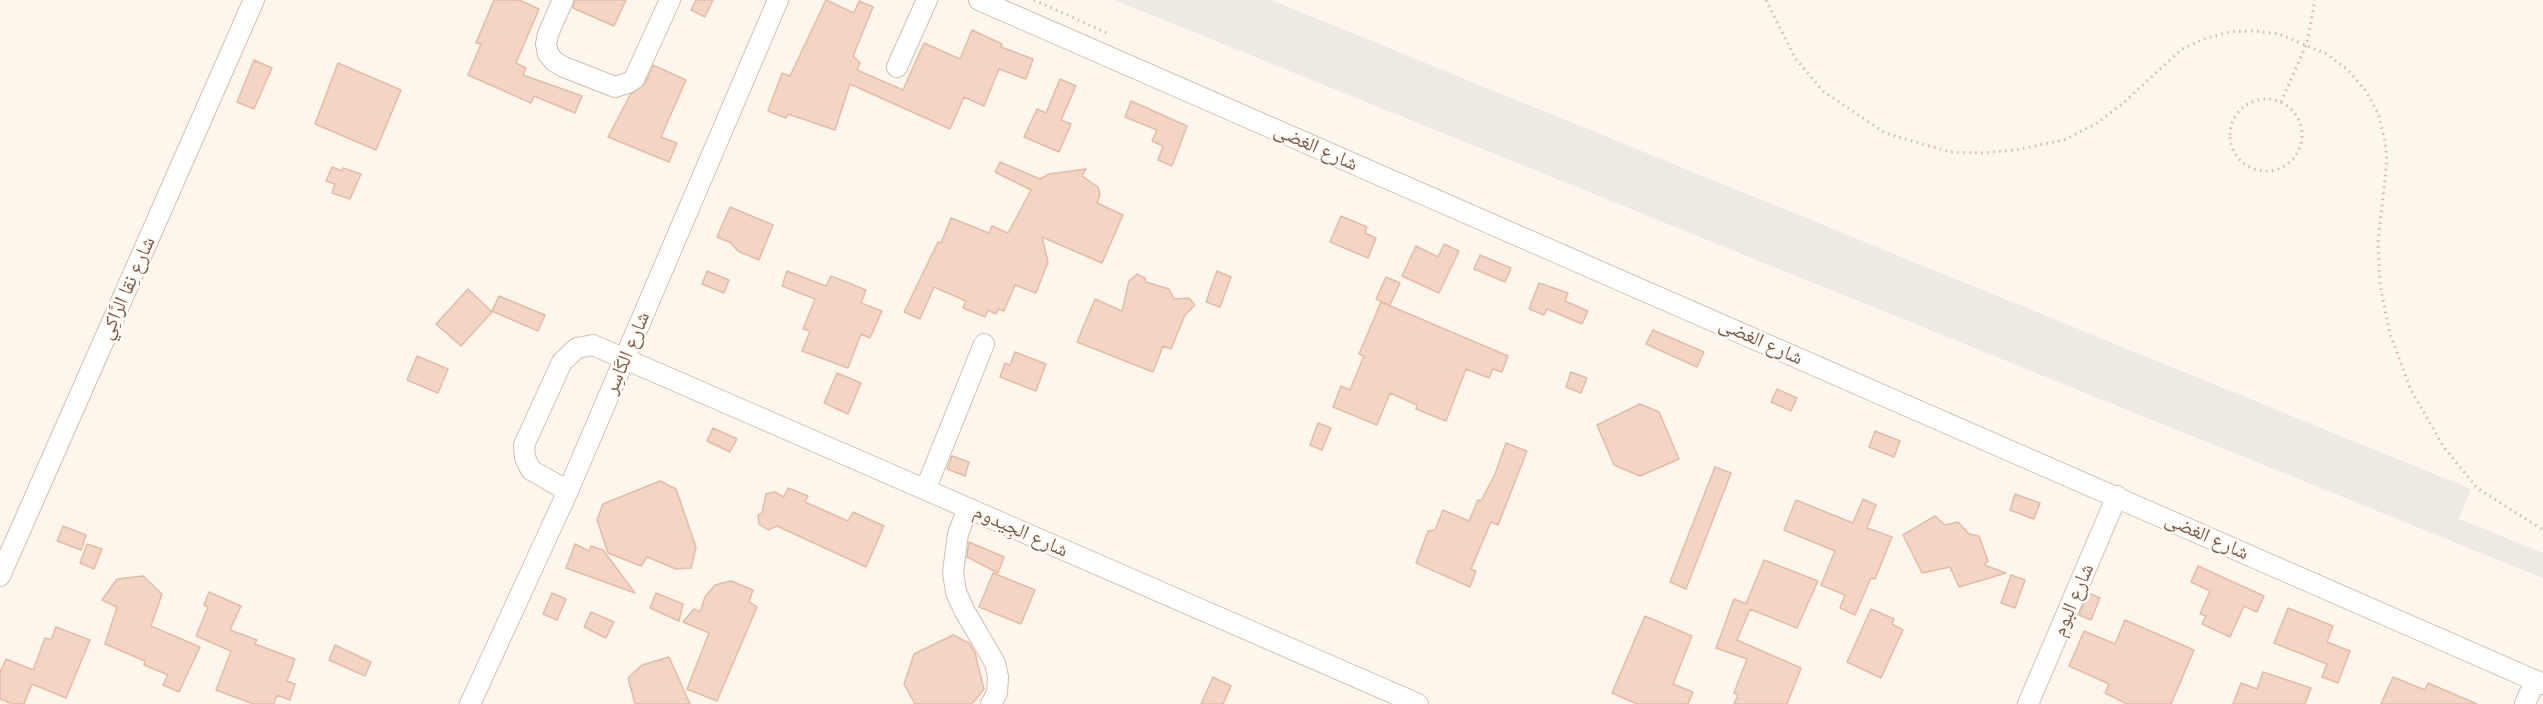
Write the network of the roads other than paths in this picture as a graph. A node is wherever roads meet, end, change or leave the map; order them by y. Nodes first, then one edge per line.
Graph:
1 (254, 0) edge
2 (563, 0) edge
3 (670, 0) edge
4 (778, 0) edge
5 (927, 0) edge
6 (979, 0) edge
7 (897, 67) dead end
8 (984, 344) dead end
9 (624, 359) junction
10 (926, 488) junction
11 (568, 491) junction
12 (2117, 496) junction
13 (968, 508) junction
14 (0, 576) edge
15 (2539, 682) edge
16 (470, 704) edge
17 (991, 704) edge
18 (1418, 704) edge
19 (2028, 704) edge
20 (2525, 704) edge

1 - 14 street, شارع نِقا الرَّاكِي
2 - 3 street
4 - 9 street, شارع الكَاسِر
5 - 7 street
6 - 12 street, شارع الغضى
8 - 10 street
9 - 10 street, شارع الجِيدوم
9 - 11 street, شارع الكَاسِر
9 - 11 street, شارع الجِيدوم
10 - 13 street, شارع الجِيدوم
11 - 16 street, شارع الكَاسِر
12 - 15 street, شارع الغضى
12 - 19 street, شارع البوم
13 - 17 street
13 - 18 street, شارع الجِيدوم
15 - 20 street

